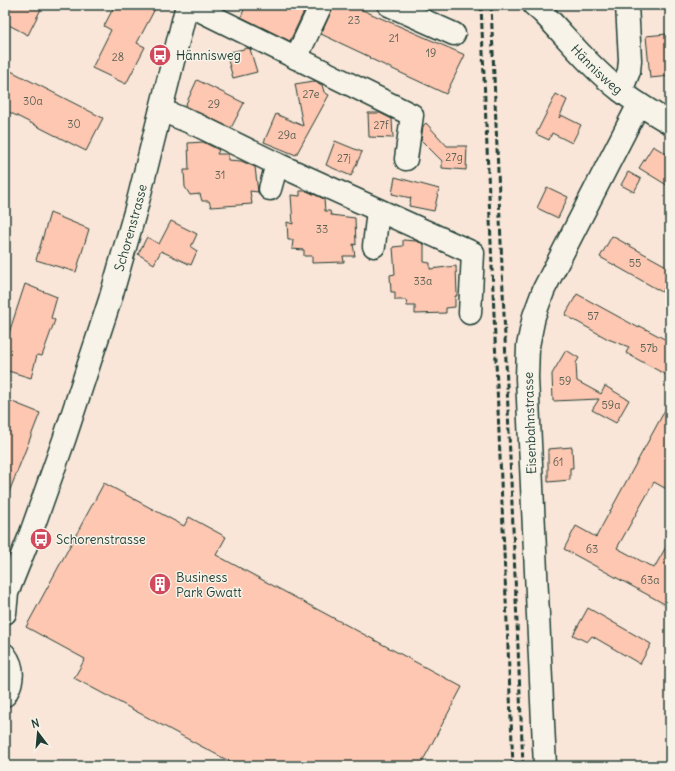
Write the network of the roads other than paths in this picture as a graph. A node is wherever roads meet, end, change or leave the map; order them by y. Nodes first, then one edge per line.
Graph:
1 (188, 5) edge
2 (321, 5) edge
3 (389, 5) edge
4 (534, 5) edge
5 (627, 5) edge
6 (454, 34) dead end
7 (296, 58) junction
8 (621, 91) junction
9 (640, 104) junction
10 (161, 110) junction
11 (670, 123) edge
12 (406, 159) dead end
13 (277, 164) junction
14 (270, 189) dead end
15 (378, 210) junction
16 (374, 246) dead end
17 (470, 313) dead end
18 (6, 600) edge
19 (5, 655) edge
20 (5, 695) edge
21 (545, 766) edge

1 - 7 street, Schorenstrasse
1 - 10 street, Schorenstrasse
2 - 7 street
3 - 6 street
4 - 8 street, Hännisweg
5 - 8 street
7 - 12 street, Schorenstrasse
8 - 9 street, Hännisweg
9 - 11 street, Hännisweg
9 - 21 street, Eisenbahnstrasse
10 - 13 street
10 - 18 street, Schorenstrasse
13 - 14 street
13 - 15 street
15 - 16 street
15 - 17 street
19 - 20 street

